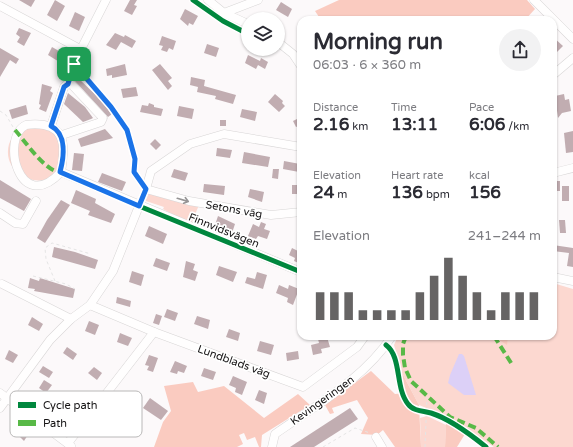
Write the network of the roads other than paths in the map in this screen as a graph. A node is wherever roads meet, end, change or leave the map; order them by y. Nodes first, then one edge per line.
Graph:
1 (106, 0) edge
2 (208, 0) edge
3 (258, 0) edge
4 (534, 0) edge
5 (0, 6) edge
6 (224, 13) junction
7 (550, 16) edge
8 (241, 21) edge
9 (557, 23) edge
10 (573, 39) edge
11 (285, 47) edge
12 (573, 58) edge
13 (297, 59) edge
14 (557, 72) edge
15 (51, 126) junction
16 (62, 135) junction
17 (297, 145) edge
18 (5, 146) dead end
19 (573, 168) edge
20 (60, 172) junction
21 (557, 172) edge
22 (10, 173) dead end
23 (36, 201) dead end
24 (139, 206) junction
25 (297, 212) edge
26 (0, 213) edge
27 (297, 270) edge
28 (557, 278) edge
29 (573, 281) edge
30 (2, 284) dead end
31 (90, 305) junction
32 (71, 319) junction
33 (154, 332) junction
34 (362, 340) edge
35 (389, 340) edge
36 (12, 391) edge
37 (110, 391) edge
38 (0, 393) edge
39 (10, 394) edge
40 (8, 397) junction
41 (0, 408) edge
42 (60, 437) edge
43 (376, 437) road end
44 (70, 445) edge
45 (272, 447) edge
46 (382, 447) edge

1 - 5 street
2 - 6 street
3 - 6 street
4 - 7 street
6 - 8 street
9 - 10 street
11 - 13 street
12 - 14 street
15 - 16 street
15 - 16 street
15 - 18 street
16 - 20 street
17 -> 25 street, Setons väg
19 - 21 street
20 - 22 street
20 - 24 street, Finnvidsvägen
23 - 26 street
24 - 27 street, Finnvidsvägen
24 - 31 street
28 - 29 street
30 - 32 street
31 - 32 street
31 - 33 street, Lundblads väg
32 - 36 street
33 - 34 street, Lundblads väg
33 - 37 street
35 - 45 street, Kevingeringen
38 - 40 street
39 - 40 street
40 - 41 street
42 - 44 street
43 - 46 street

